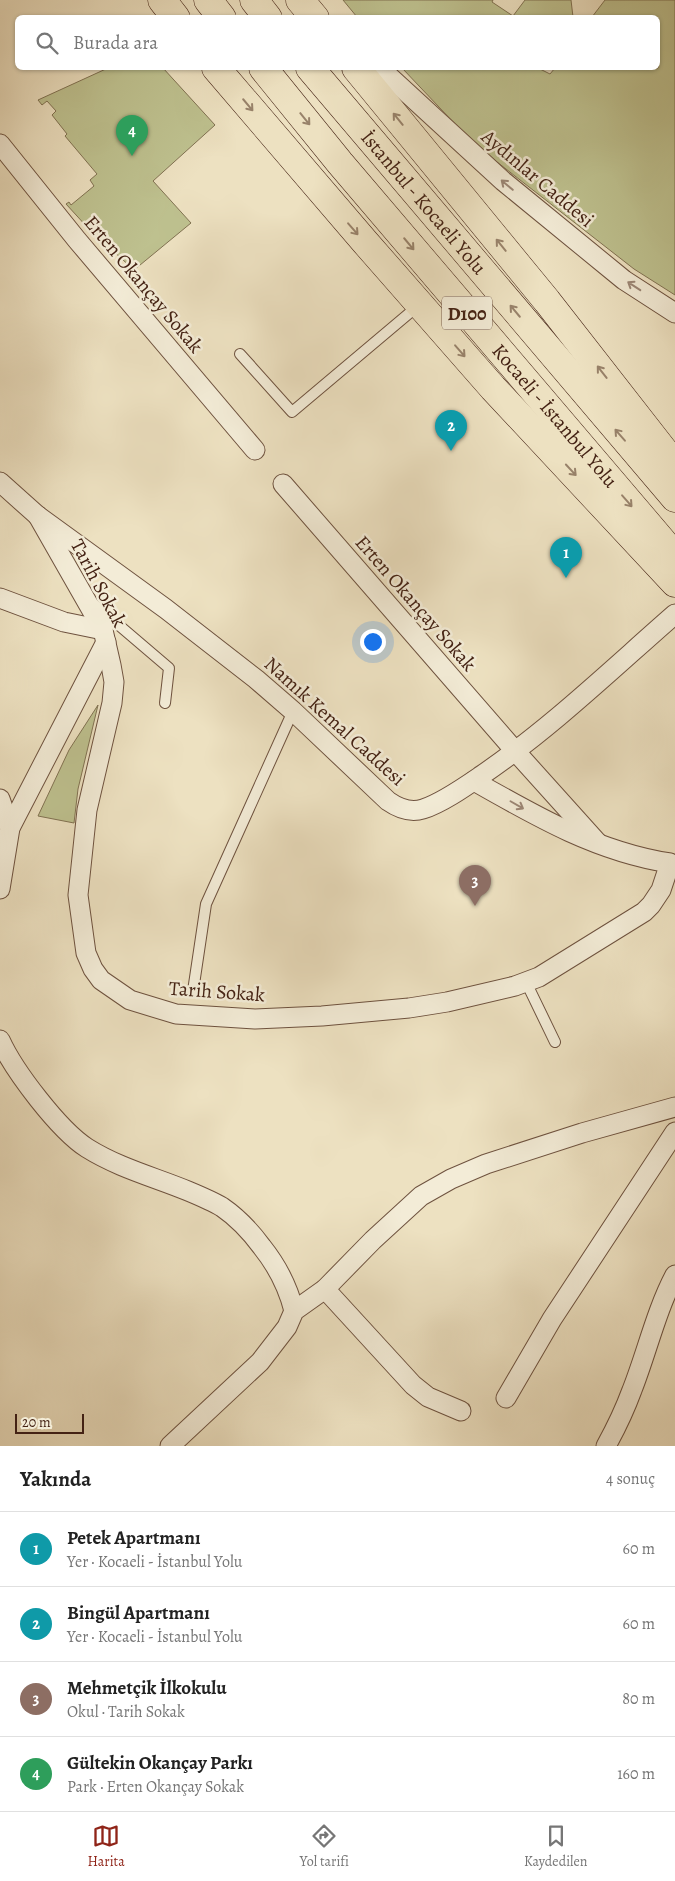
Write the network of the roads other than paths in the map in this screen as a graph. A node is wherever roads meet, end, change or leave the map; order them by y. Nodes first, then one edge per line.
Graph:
1 (162, 0) edge
2 (208, 0) edge
3 (254, 0) edge
4 (300, 0) edge
5 (309, 0) edge
6 (174, 15) edge
7 (220, 15) edge
8 (266, 15) edge
9 (312, 15) edge
10 (324, 15) edge
11 (218, 70) edge
12 (265, 70) edge
13 (312, 70) edge
14 (358, 70) edge
15 (382, 70) edge
16 (0, 144) edge
17 (420, 305) junction
18 (675, 313) edge
19 (240, 354) dead end
20 (255, 450) dead end
21 (675, 465) edge
22 (0, 482) edge
23 (283, 484) dead end
24 (675, 498) edge
25 (38, 516) junction
26 (675, 556) edge
27 (675, 583) edge
28 (83, 595) junction
29 (0, 598) edge
30 (675, 614) edge
31 (104, 636) junction
32 (166, 703) dead end
33 (293, 711) junction
34 (516, 752) junction
35 (474, 780) junction
36 (0, 799) edge
37 (10, 828) junction
38 (599, 845) junction
39 (673, 863) edge
40 (0, 889) edge
41 (526, 982) junction
42 (193, 992) dead end
43 (0, 1040) edge
44 (555, 1042) dead end
45 (675, 1106) edge
46 (675, 1132) edge
47 (675, 1275) edge
48 (325, 1289) junction
49 (294, 1311) junction
50 (506, 1398) dead end
51 (461, 1411) dead end
52 (170, 1446) edge
53 (606, 1446) edge

1 - 6 highway
2 - 7 highway
3 - 8 highway
4 - 9 highway
5 - 10 street
11 -> 17 highway
12 -> 26 highway, Kocaeli - İstanbul Yolu / D100
24 -> 13 highway, İstanbul - Kocaeli Yolu / D100
21 -> 14 highway
18 -> 15 street, Aydınlar Caddesi
16 - 20 street, Erten Okançay Sokak
17 - 19 lane
17 -> 27 highway
22 - 25 street
23 - 34 street, Erten Okançay Sokak
25 - 28 street, Tarih Sokak
25 - 33 street, Namık Kemal Caddesi
28 - 31 street, Tarih Sokak
28 - 32 lane
29 - 31 street
30 - 34 street, Namık Kemal Caddesi
31 - 37 street
31 - 41 street, Tarih Sokak
33 - 35 street, Namık Kemal Caddesi
33 - 42 lane
34 - 35 street, Namık Kemal Caddesi
34 - 38 street, Erten Okançay Sokak
35 -> 38 street, Tarih Sokak
36 - 37 street
37 - 40 street
38 - 39 street, Tarih Sokak
39 - 41 street, Tarih Sokak
41 - 44 lane
43 - 49 street
45 - 48 street
46 - 50 street
47 - 53 street
48 - 49 street
48 - 51 street
49 - 52 street

